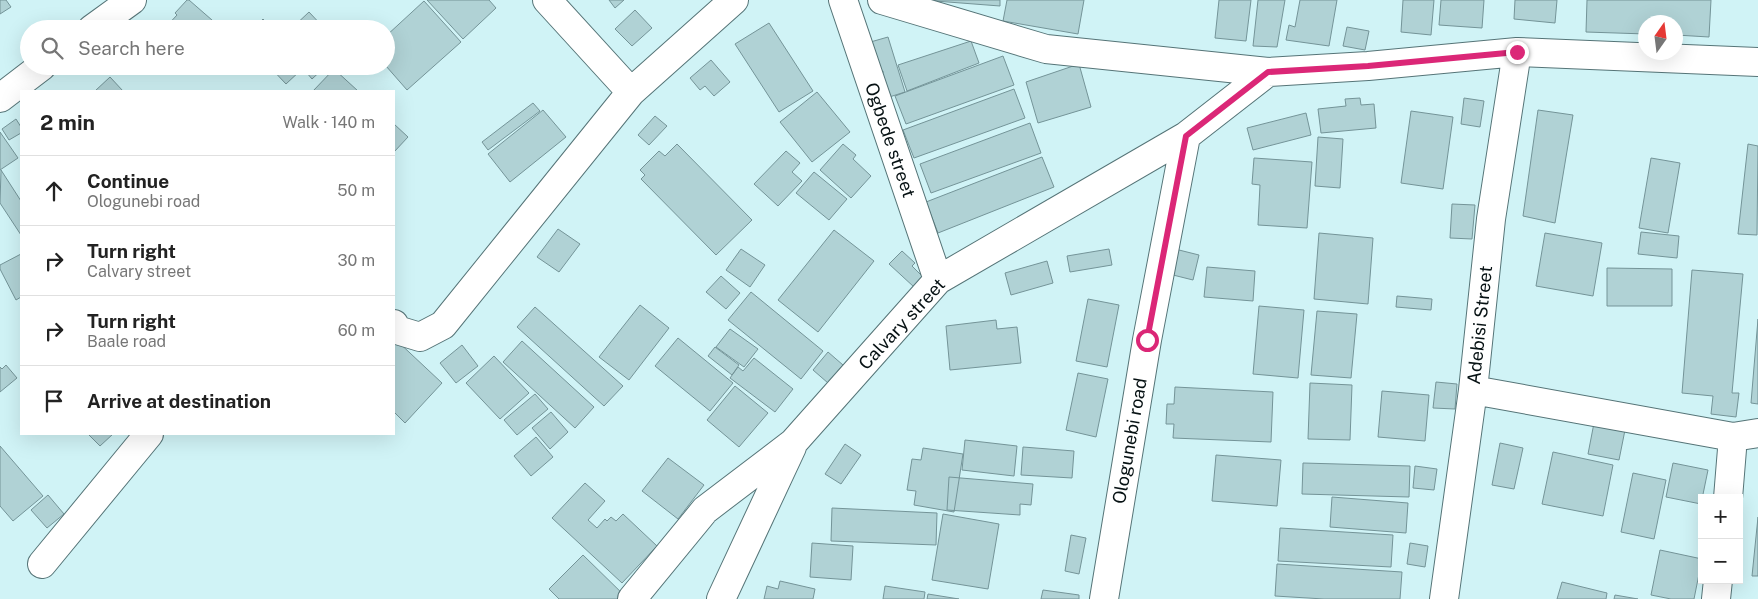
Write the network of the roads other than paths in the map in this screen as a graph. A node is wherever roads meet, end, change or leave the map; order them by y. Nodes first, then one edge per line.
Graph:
1 (547, 0) edge
2 (734, 0) edge
3 (843, 0) edge
4 (882, 0) edge
5 (1517, 52) junction
6 (1758, 62) edge
7 (1268, 72) junction
8 (30, 75) edge
9 (632, 92) junction
10 (0, 98) edge
11 (1186, 136) junction
12 (938, 280) junction
13 (395, 326) edge
14 (1473, 390) junction
15 (148, 435) edge
16 (1746, 435) edge
17 (794, 443) junction
18 (1729, 494) edge
19 (42, 564) dead end
20 (1718, 584) edge
21 (632, 599) edge
22 (722, 599) edge
23 (1104, 599) edge
24 (1444, 599) edge
25 (1716, 599) edge

1 - 9 street
2 - 9 street
3 - 12 street, Ogbede street
4 - 7 street
5 - 6 street
5 - 7 street
5 - 14 street, Adebisi Street
7 - 11 street, Calvary street
8 - 10 street
9 - 13 street
11 - 12 street, Calvary street
11 - 23 street, Ologunebi road
12 - 17 street, Calvary street
14 - 16 street
14 - 24 street, Adebisi Street
15 - 19 street
16 - 18 street
17 - 21 street, Calvary street
17 - 22 street
20 - 25 street

